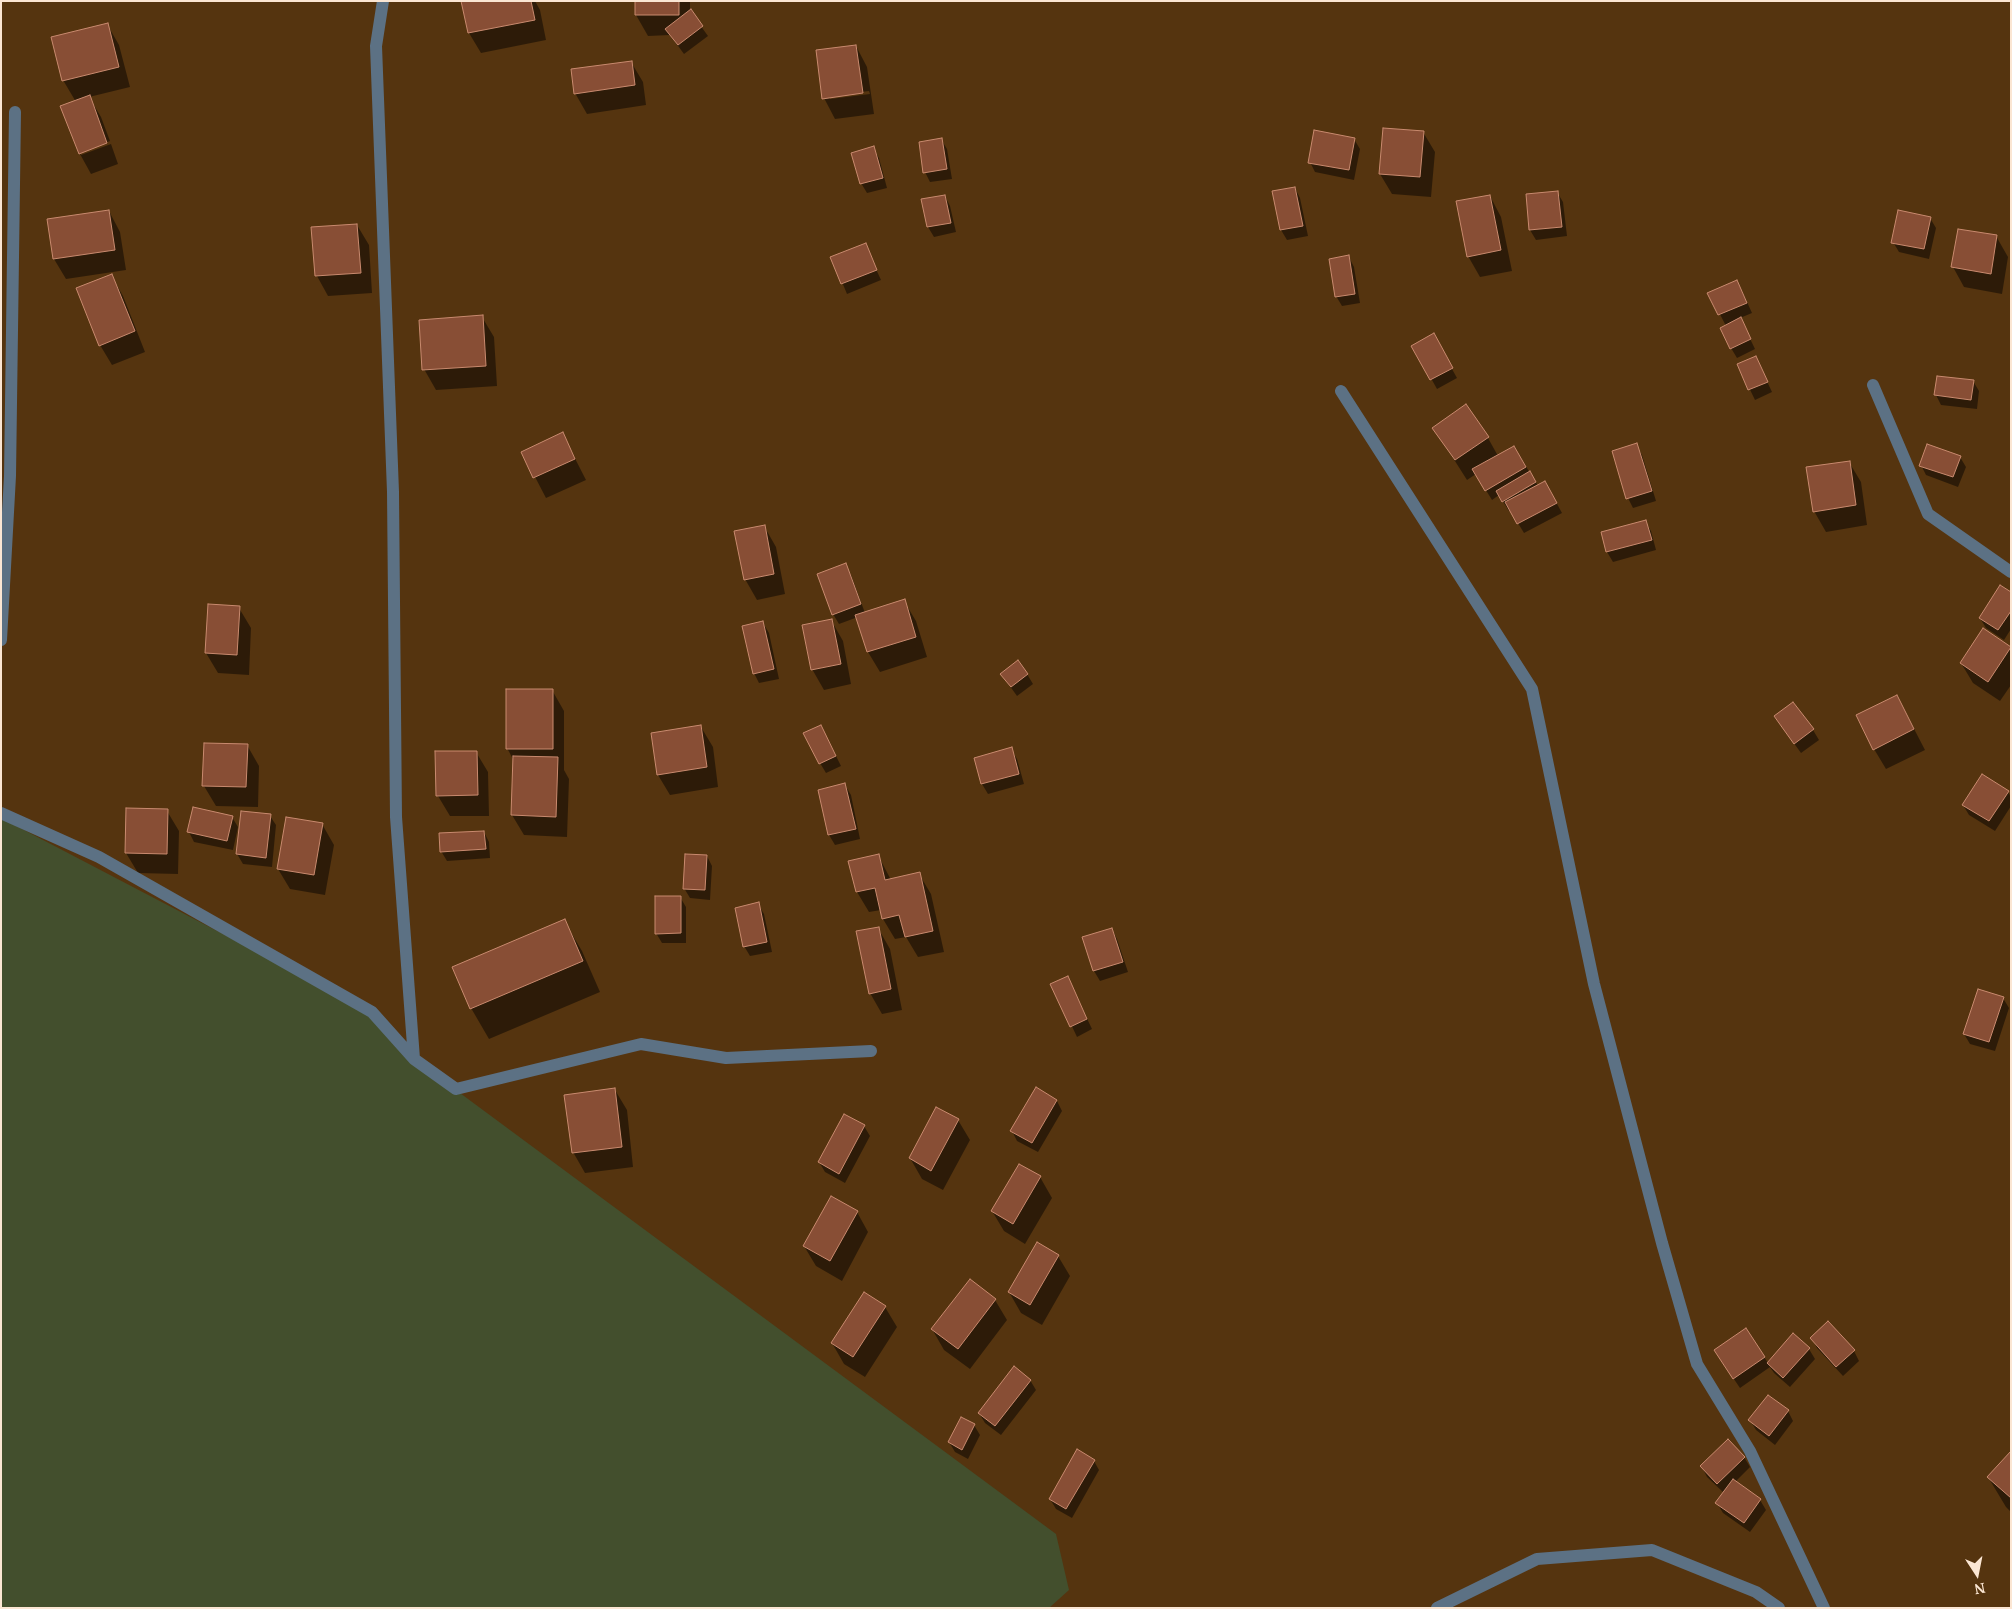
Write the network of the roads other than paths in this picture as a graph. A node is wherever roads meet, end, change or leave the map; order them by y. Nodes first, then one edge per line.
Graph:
1 (383, 1) edge
2 (15, 112) dead end
3 (1873, 385) dead end
4 (1341, 390) dead end
5 (2011, 572) edge
6 (1, 640) edge
7 (1, 813) edge
8 (871, 1051) dead end
9 (414, 1059) junction
10 (1437, 1608) edge
11 (1779, 1608) edge
12 (1824, 1608) edge

1 - 9 street
2 - 6 street
3 - 5 street
4 - 12 street
7 - 9 street
8 - 9 street
10 - 11 street

